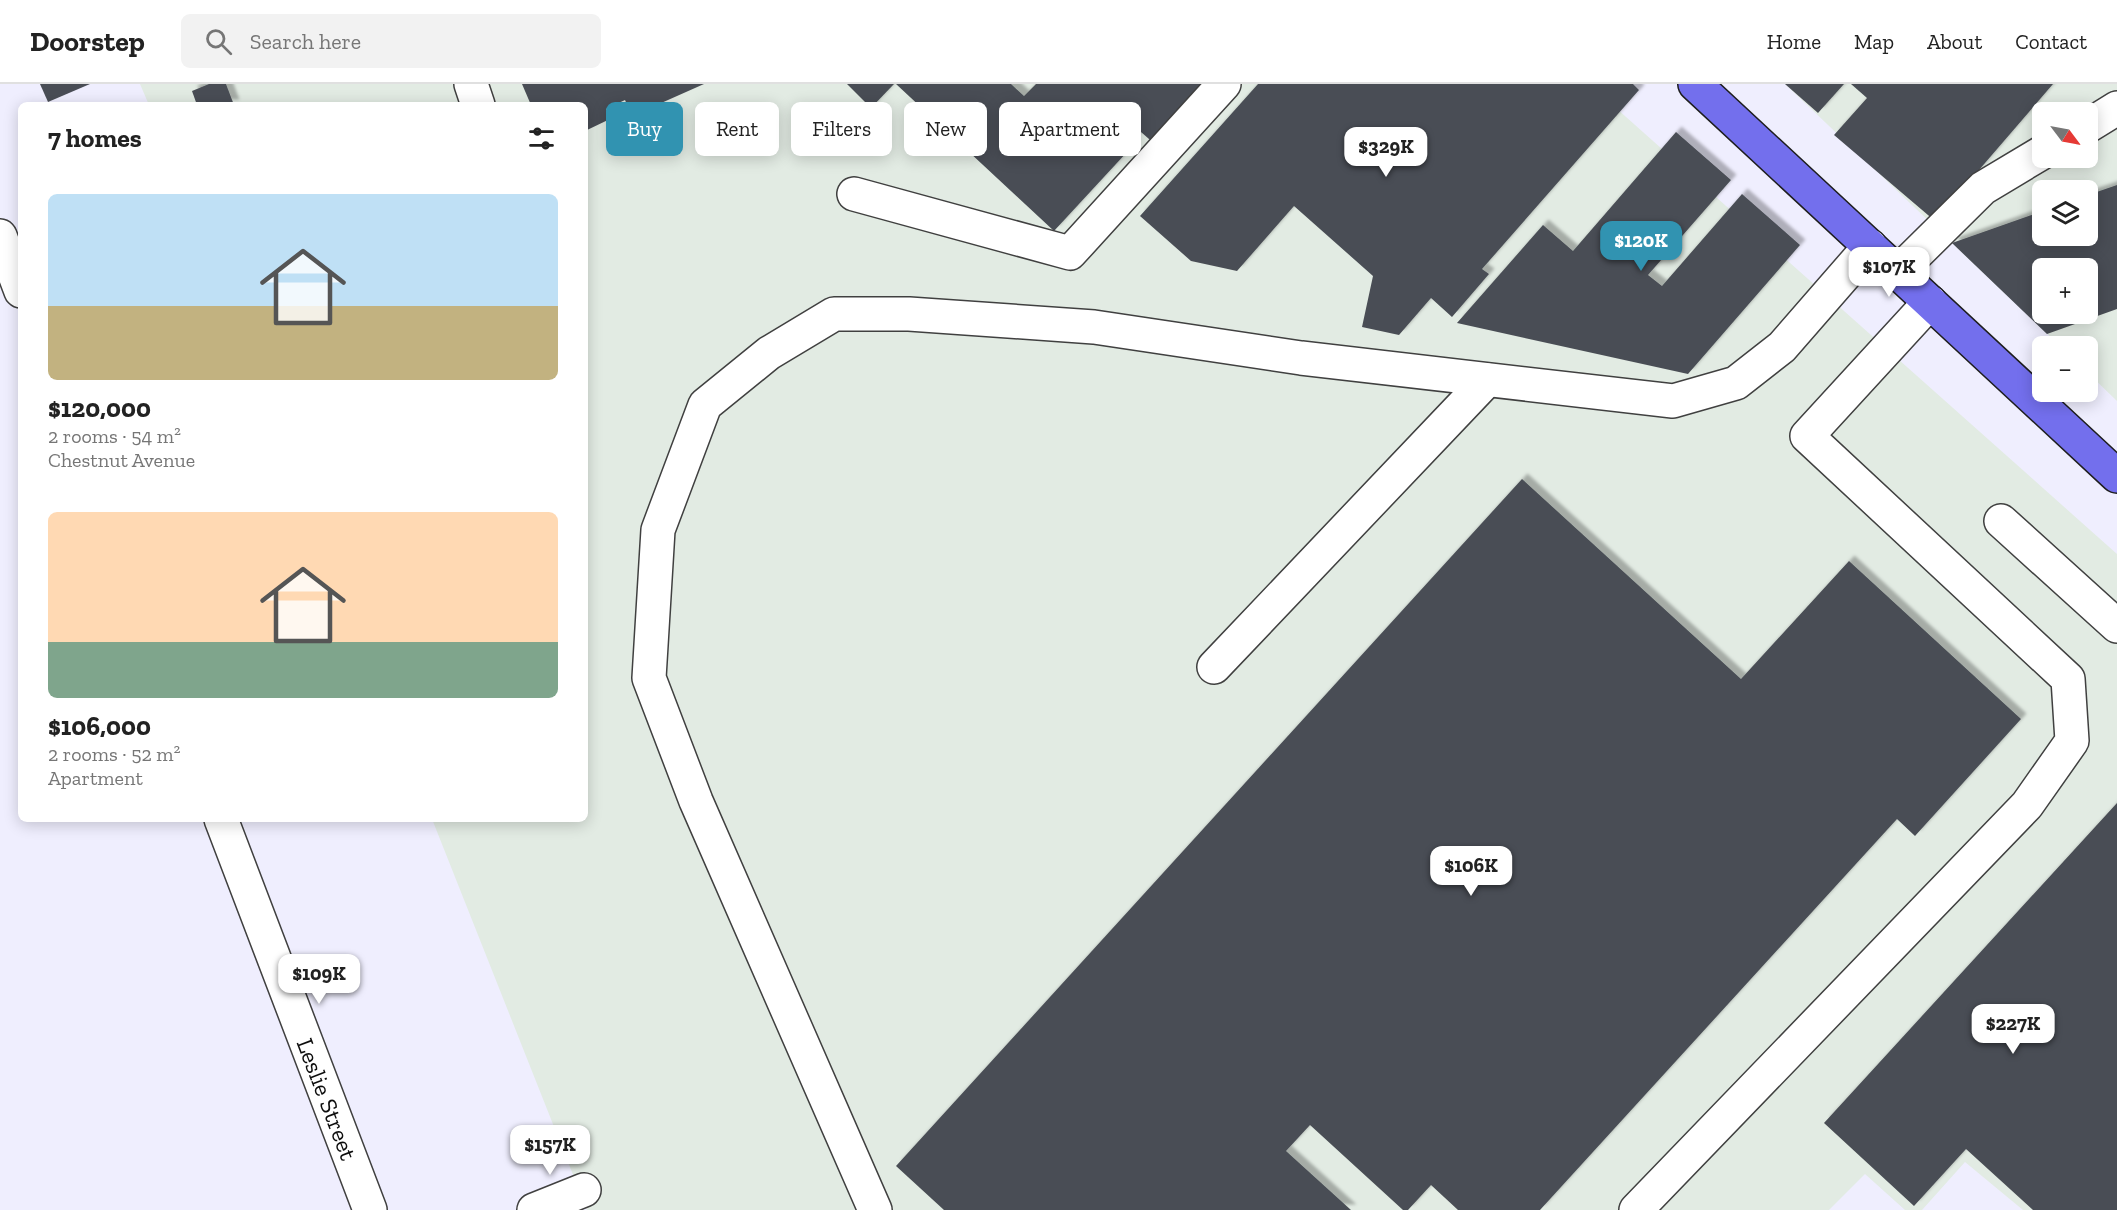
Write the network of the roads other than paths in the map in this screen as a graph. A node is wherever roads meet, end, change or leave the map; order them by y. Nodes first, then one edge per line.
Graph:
1 (471, 84) edge
2 (1224, 84) edge
3 (1695, 84) edge
4 (477, 102) edge
5 (2117, 108) edge
6 (2098, 120) edge
7 (2032, 159) edge
8 (854, 194) dead end
9 (0, 236) edge
10 (1870, 246) junction
11 (1898, 272) junction
12 (18, 283) edge
13 (1930, 302) junction
14 (1487, 380) junction
15 (2117, 476) edge
16 (2001, 521) dead end
17 (2117, 626) edge
18 (1214, 667) dead end
19 (222, 822) edge
20 (584, 1191) dead end
21 (370, 1210) edge
22 (534, 1210) edge
23 (875, 1210) edge
24 (1636, 1210) edge

1 - 4 street
2 - 8 street
3 - 10 main road
5 - 6 street
7 - 11 street
9 - 12 street
10 - 11 main road
10 - 14 street
11 - 13 main road
13 - 15 main road
13 - 24 street
14 - 18 street
14 - 23 street
16 - 17 street
19 - 21 street, Leslie Street
20 - 22 street

